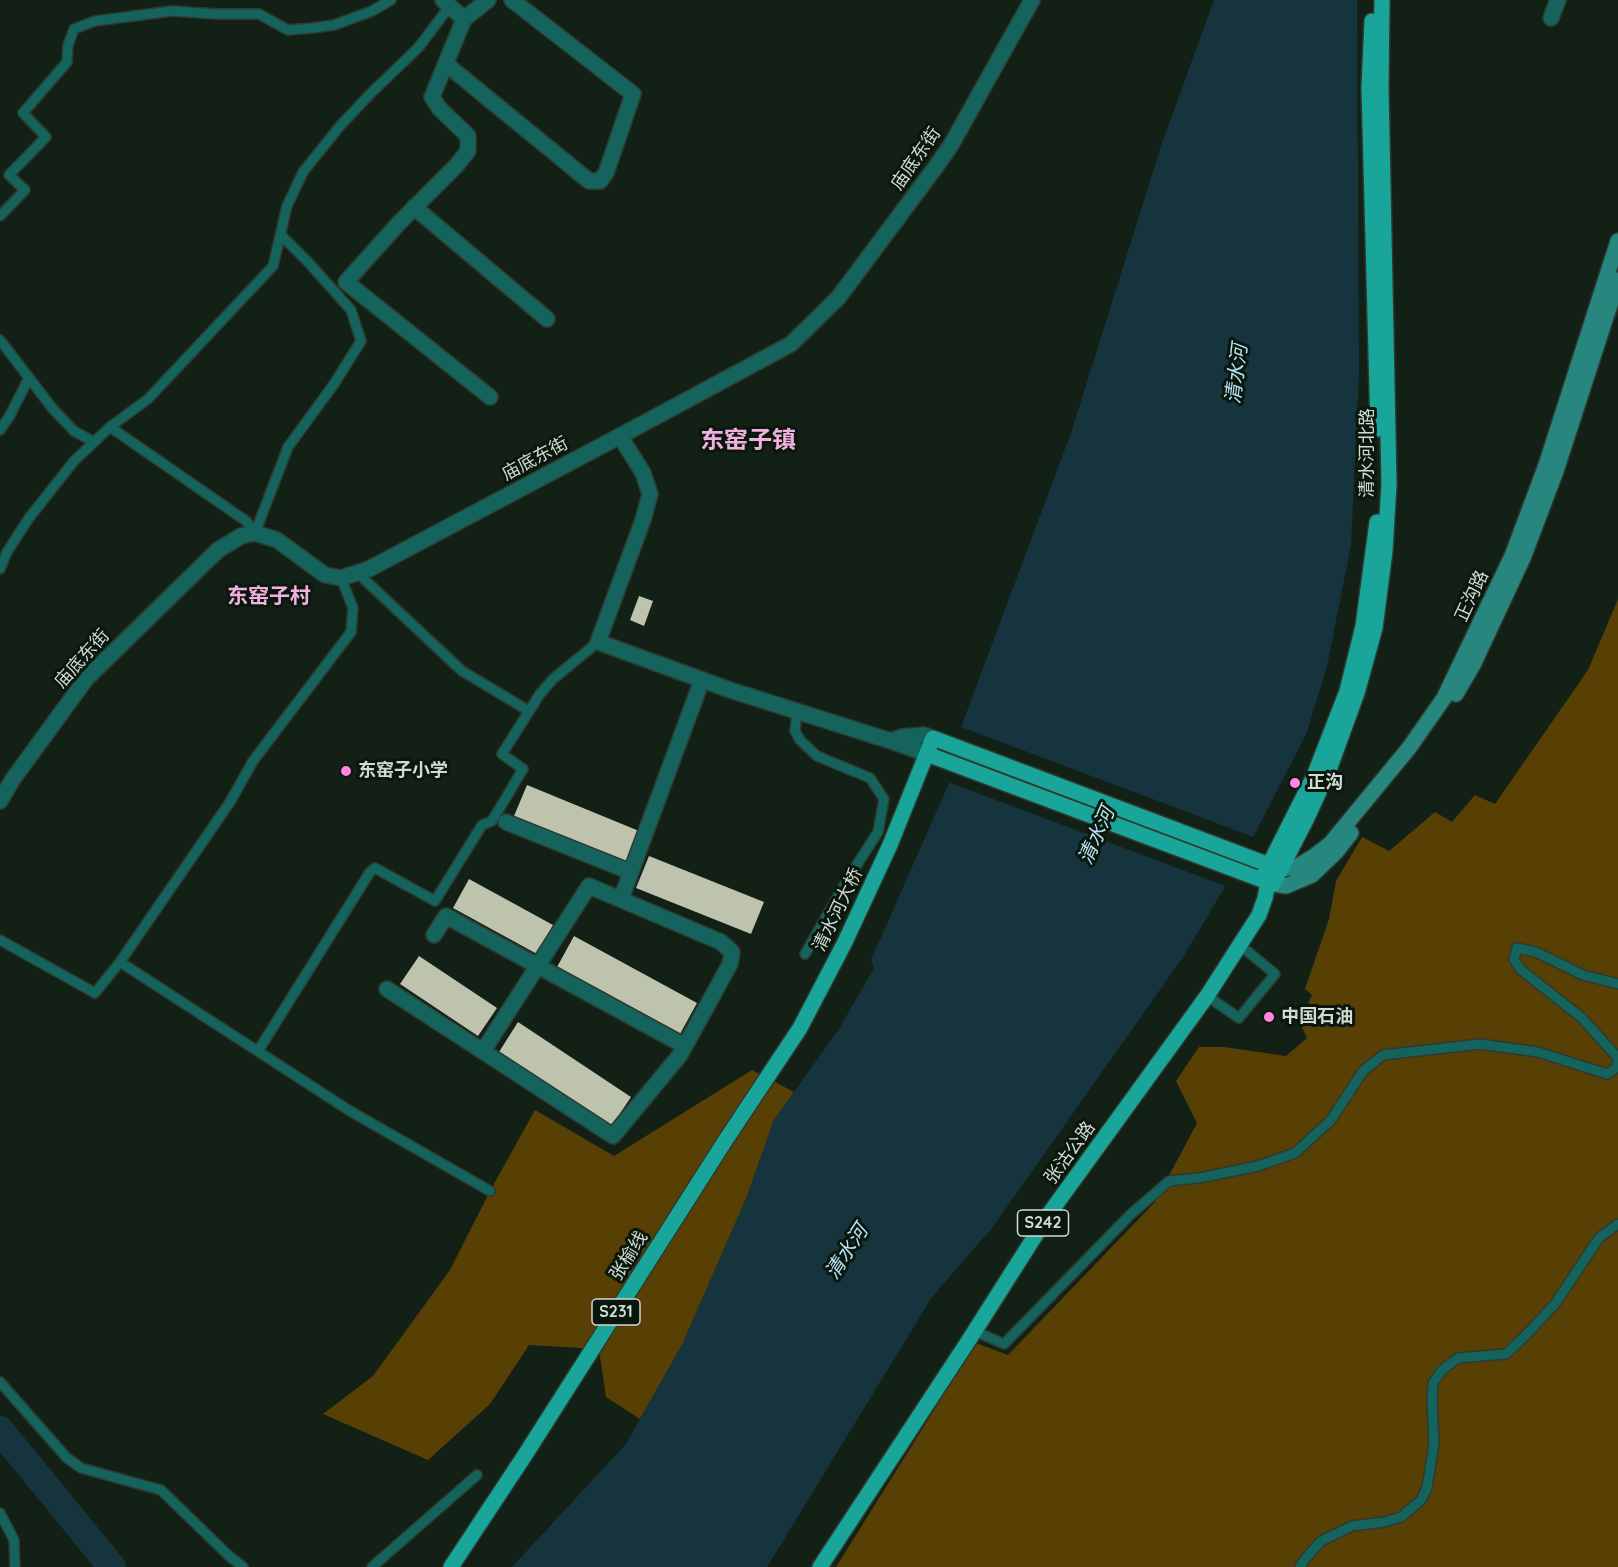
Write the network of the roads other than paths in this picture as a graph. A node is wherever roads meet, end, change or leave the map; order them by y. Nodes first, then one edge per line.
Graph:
1 (391, 0) edge
2 (488, 0) edge
3 (512, 0) edge
4 (1032, 0) edge
5 (1373, 0) edge
6 (1382, 0) edge
7 (1558, 0) edge
8 (446, 3) edge
9 (1551, 18) dead end
10 (464, 19) junction
11 (446, 64) junction
12 (414, 207) junction
13 (0, 216) edge
14 (281, 235) junction
15 (1618, 241) edge
16 (1618, 280) edge
17 (547, 320) dead end
18 (0, 340) edge
19 (29, 378) junction
20 (490, 397) dead end
21 (110, 427) junction
22 (0, 430) edge
23 (620, 436) junction
24 (94, 442) junction
25 (255, 533) junction
26 (0, 569) edge
27 (360, 572) junction
28 (341, 578) junction
29 (598, 642) junction
30 (702, 680) junction
31 (530, 711) junction
32 (797, 711) junction
33 (933, 738) junction
34 (891, 741) junction
35 (927, 754) junction
36 (0, 801) edge
37 (506, 822) dead end
38 (1274, 867) junction
39 (631, 872) junction
40 (1268, 882) junction
41 (621, 899) junction
42 (434, 935) dead end
43 (0, 940) edge
44 (1240, 945) junction
45 (805, 954) dead end
46 (120, 962) junction
47 (538, 965) junction
48 (1618, 984) edge
49 (387, 989) dead end
50 (1207, 996) junction
51 (685, 1046) junction
52 (258, 1051) junction
53 (483, 1051) junction
54 (781, 1058) joint
55 (1618, 1059) edge
56 (490, 1191) dead end
57 (1618, 1224) edge
58 (975, 1331) junction
59 (0, 1382) edge
60 (477, 1475) dead end
61 (0, 1513) edge
62 (15, 1567) edge
63 (243, 1567) edge
64 (372, 1567) edge
65 (451, 1567) edge
66 (820, 1567) edge
67 (1300, 1567) edge

1 - 13 lane
2 - 10 street
3 - 11 street
4 - 23 street, 庙底东街
5 - 38 main road, 清水河北路
6 - 38 main road, 清水河北路
7 - 9 street
8 - 10 street
8 - 14 lane
10 - 11 street
11 - 12 street
12 - 17 street
12 - 20 street
14 - 21 lane
14 - 25 lane
15 - 38 main road, 正沟路
16 - 40 main road, 正沟路
18 - 19 lane
19 - 22 lane
19 - 24 lane
21 - 24 lane
21 - 25 lane
23 - 27 street, 庙底东街
23 - 29 street
24 - 26 lane
25 - 28 street
25 - 36 street, 庙底东街
27 - 28 street, 庙底东街
27 - 31 lane
28 - 46 lane
29 - 30 street
29 - 31 lane
30 - 32 street
30 - 39 street
31 - 52 lane
32 - 34 street
32 - 45 lane
33 - 34 street
33 - 35 main road, S231
33 - 38 main road
34 - 35 street
35 - 40 main road
35 - 54 main road, 清水河大桥 / S231
37 - 39 street
38 - 40 main road, 清水河北路
39 - 41 street
40 - 44 main road, 张沽公路 / S242
41 - 47 street
41 - 51 street
42 - 47 street
43 - 46 lane
44 - 50 main road, 张沽公路 / S242
44 - 50 lane
46 - 52 lane
47 - 51 street
47 - 53 street
48 - 55 lane
49 - 53 street
50 - 58 main road, 张沽公路 / S242
51 - 53 street
52 - 56 lane
54 - 65 main road, 张榆线 / S231
55 - 58 lane
57 - 67 lane
58 - 66 main road, 张沽公路 / S242
59 - 63 lane
60 - 64 lane
61 - 62 lane

